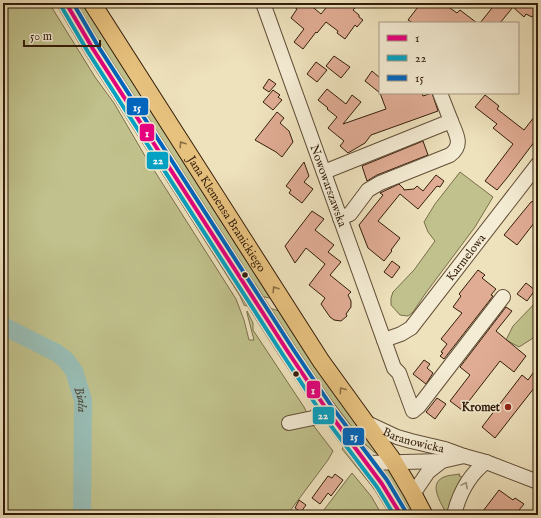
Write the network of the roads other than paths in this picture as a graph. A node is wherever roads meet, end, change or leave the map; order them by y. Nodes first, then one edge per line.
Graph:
1 (66, 3) edge
2 (92, 3) edge
3 (263, 3) edge
4 (440, 94) edge
5 (451, 121) junction
6 (538, 164) edge
7 (324, 172) junction
8 (340, 218) junction
9 (503, 297) dead end
10 (384, 340) junction
11 (327, 410) junction
12 (364, 422) junction
13 (288, 423) dead end
14 (464, 456) junction
15 (442, 461) junction
16 (394, 462) junction
17 (486, 462) junction
18 (367, 463) junction
19 (538, 482) edge
20 (413, 494) junction
21 (401, 515) edge
22 (424, 515) edge
23 (454, 515) edge

1 - 11 main road, Jana Klemensa Branickiego
12 -> 2 main road, Jana Klemensa Branickiego
3 - 7 street, Nowowarszawska
4 - 5 street
5 - 7 street
5 - 8 street
6 - 10 street, Karmelowa
7 - 8 street, Nowowarszawska
8 - 10 street, Nowowarszawska
9 - 10 street, Nowowarszawska
11 - 13 street
11 - 18 main road
12 - 14 street, Baranowicka
12 - 16 main road
14 - 15 street, Baranowicka
14 - 17 street, Baranowicka
15 - 16 street, Baranowicka
15 - 20 street, Baranowicka
16 - 18 street, Baranowicka
16 - 20 main road
17 - 19 street, Baranowicka
23 -> 17 street
18 - 21 main road
20 - 22 main road

